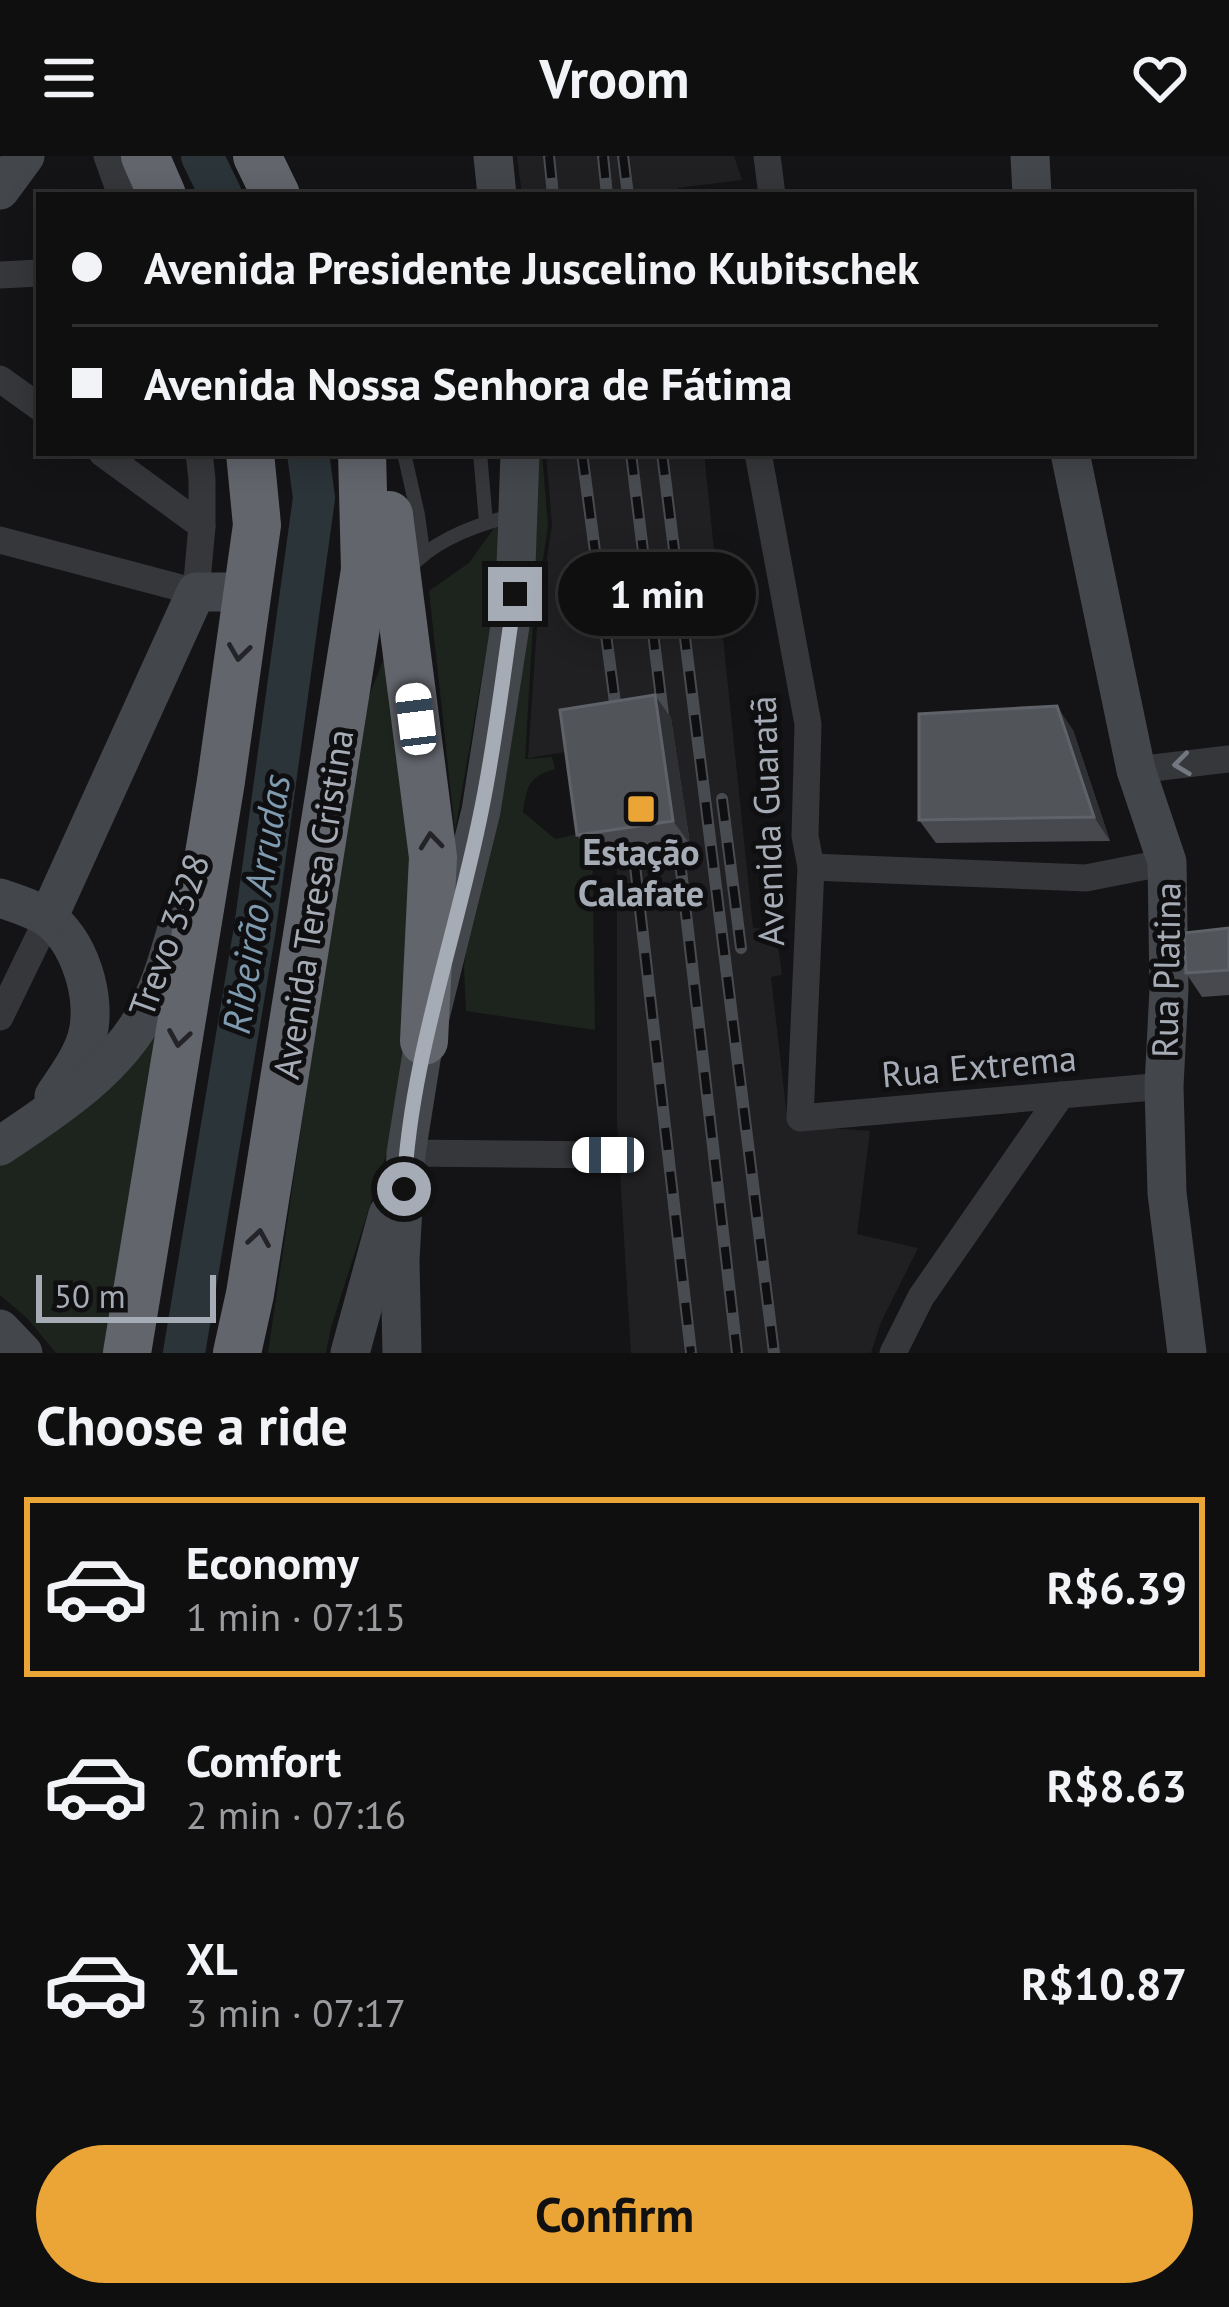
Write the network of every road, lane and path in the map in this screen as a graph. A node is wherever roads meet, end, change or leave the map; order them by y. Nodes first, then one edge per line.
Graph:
1 (25, 156) edge
2 (107, 156) edge
3 (145, 156) edge
4 (257, 156) edge
5 (494, 156) edge
6 (766, 156) edge
7 (1030, 156) edge
8 (0, 190) edge
9 (120, 192) edge
10 (161, 192) edge
11 (275, 192) edge
12 (497, 192) edge
13 (772, 192) edge
14 (1032, 192) edge
15 (36, 273) edge
16 (0, 275) edge
17 (0, 379) edge
18 (36, 405) edge
19 (106, 456) edge
20 (199, 456) edge
21 (250, 456) edge
22 (366, 456) edge
23 (367, 456) edge
24 (404, 456) edge
25 (481, 456) edge
26 (519, 456) edge
27 (759, 456) edge
28 (1071, 456) edge
29 (503, 518) junction
30 (202, 526) junction
31 (0, 540) edge
32 (407, 543) junction
33 (196, 592) junction
34 (247, 592) junction
35 (339, 745) junction
36 (1229, 759) edge
37 (1136, 770) junction
38 (221, 781) junction
39 (1167, 862) junction
40 (811, 867) junction
41 (0, 898) edge
42 (48, 918) junction
43 (0, 1017) edge
44 (424, 1041) junction
45 (1164, 1086) junction
46 (1061, 1095) junction
47 (800, 1118) joint
48 (38, 1120) junction
49 (0, 1146) edge
50 (406, 1153) junction
51 (608, 1155) dead end
52 (0, 1329) edge
53 (23, 1353) edge
54 (128, 1353) edge
55 (241, 1353) edge
56 (350, 1353) edge
57 (402, 1353) edge
58 (893, 1353) edge
59 (1187, 1353) edge

1 - 8 street
2 - 9 street
3 - 10 highway
4 - 11 highway
5 - 12 street
6 - 13 street
7 - 14 street
15 - 16 street
17 - 18 street
19 - 30 street
20 - 30 street
21 - 34 highway
22 - 35 highway, Avenida Teresa Cristina
23 - 32 highway
24 - 32 lane
25 - 29 lane
26 - 29 street
27 - 40 street, Avenida Guaratã
28 - 37 street, Rua Platina
29 - 32 lane
29 - 44 street
30 - 33 street
31 - 33 street
32 - 35 highway
44 -> 32 highway
33 - 34 street
33 - 42 street
34 -> 38 highway
55 -> 35 highway, Avenida Teresa Cristina
36 -> 37 street
37 - 39 street, Rua Platina
38 - 48 street, Trevo 3328
38 -> 54 highway
39 - 40 street
39 - 45 street, Rua Platina
40 - 47 street, Avenida Guaratã
41 - 42 street
42 - 43 street
42 - 48 street
44 - 50 street
45 - 46 street, Rua Extrema
45 - 59 street, Rua Platina
46 - 47 street, Rua Extrema
46 - 58 street
48 - 49 street, Trevo 3328
50 - 51 street
50 - 56 street
50 - 57 street
52 - 53 street

